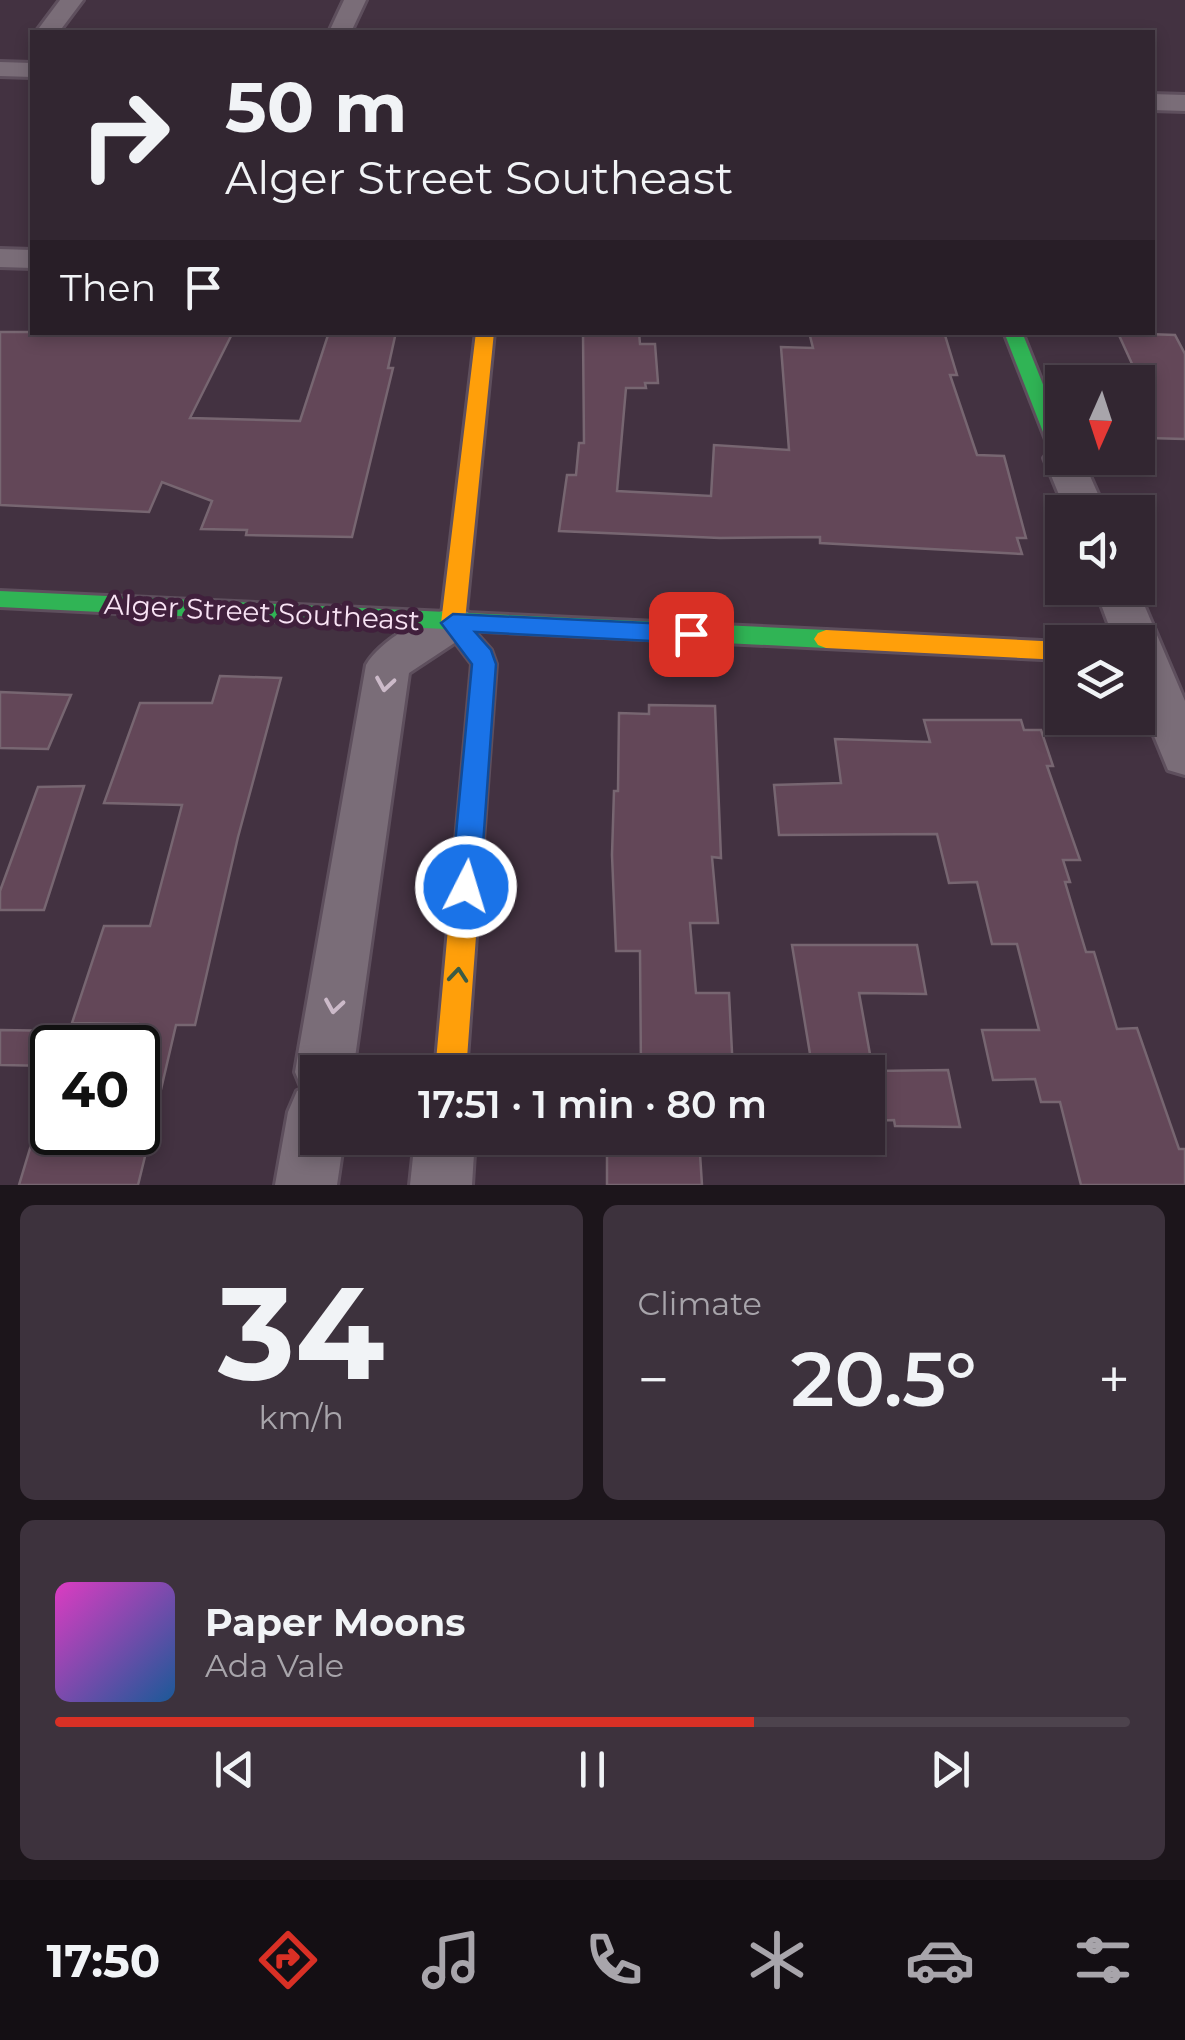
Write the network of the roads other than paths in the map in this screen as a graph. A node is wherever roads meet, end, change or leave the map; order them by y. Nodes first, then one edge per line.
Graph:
1 (72, 0) edge
2 (355, 0) edge
3 (48, 30) edge
4 (341, 30) edge
5 (1155, 102) edge
6 (1185, 103) edge
7 (0, 258) edge
8 (30, 259) edge
9 (485, 335) edge
10 (1014, 335) edge
11 (1045, 411) edge
12 (0, 599) edge
13 (453, 623) junction
14 (1045, 650) edge
15 (1155, 671) edge
16 (1185, 756) edge
17 (327, 1055) edge
18 (451, 1055) edge
19 (311, 1155) edge
20 (444, 1155) edge
21 (306, 1185) edge
22 (441, 1185) edge

1 - 3 street
2 - 4 street
5 - 6 street
7 - 8 street
9 - 13 street
10 - 11 street
12 - 13 street, Alger Street Southeast
13 - 14 street, Alger Street Southeast
13 -> 17 street
18 -> 13 street
15 - 16 street
19 - 21 street
20 - 22 street

